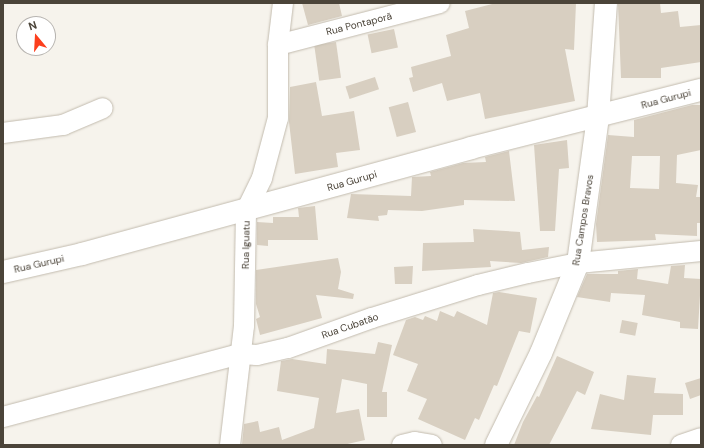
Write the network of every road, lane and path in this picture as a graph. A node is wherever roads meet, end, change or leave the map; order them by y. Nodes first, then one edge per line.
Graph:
1 (283, 3) edge
2 (440, 3) edge
3 (606, 3) edge
4 (278, 45) junction
5 (701, 90) edge
6 (103, 108) dead end
7 (598, 117) junction
8 (3, 133) edge
9 (246, 211) junction
10 (701, 251) edge
11 (578, 263) junction
12 (3, 272) edge
13 (240, 354) junction
14 (3, 418) edge
15 (701, 438) edge
16 (230, 445) edge
17 (402, 445) edge
18 (432, 445) edge
19 (496, 445) edge
20 (681, 445) edge

1 - 4 street, Rua Iguatu
2 - 4 street, Rua Pontaporã
3 - 7 street, Rua Campos Bravos
4 - 9 street, Rua Iguatu
5 - 7 street, Rua Gurupi
6 - 8 street
7 - 9 street, Rua Gurupi
7 - 11 street, Rua Campos Bravos
9 - 12 street, Rua Gurupi
9 - 13 street, Rua Iguatu
10 - 11 street, Rua Cubatão
11 - 13 street, Rua Cubatão
11 - 19 street, Rua Campos Bravos
13 - 14 street, Rua Cubatão
13 - 16 street, Rua Iguatu
15 - 20 street
17 - 18 street

